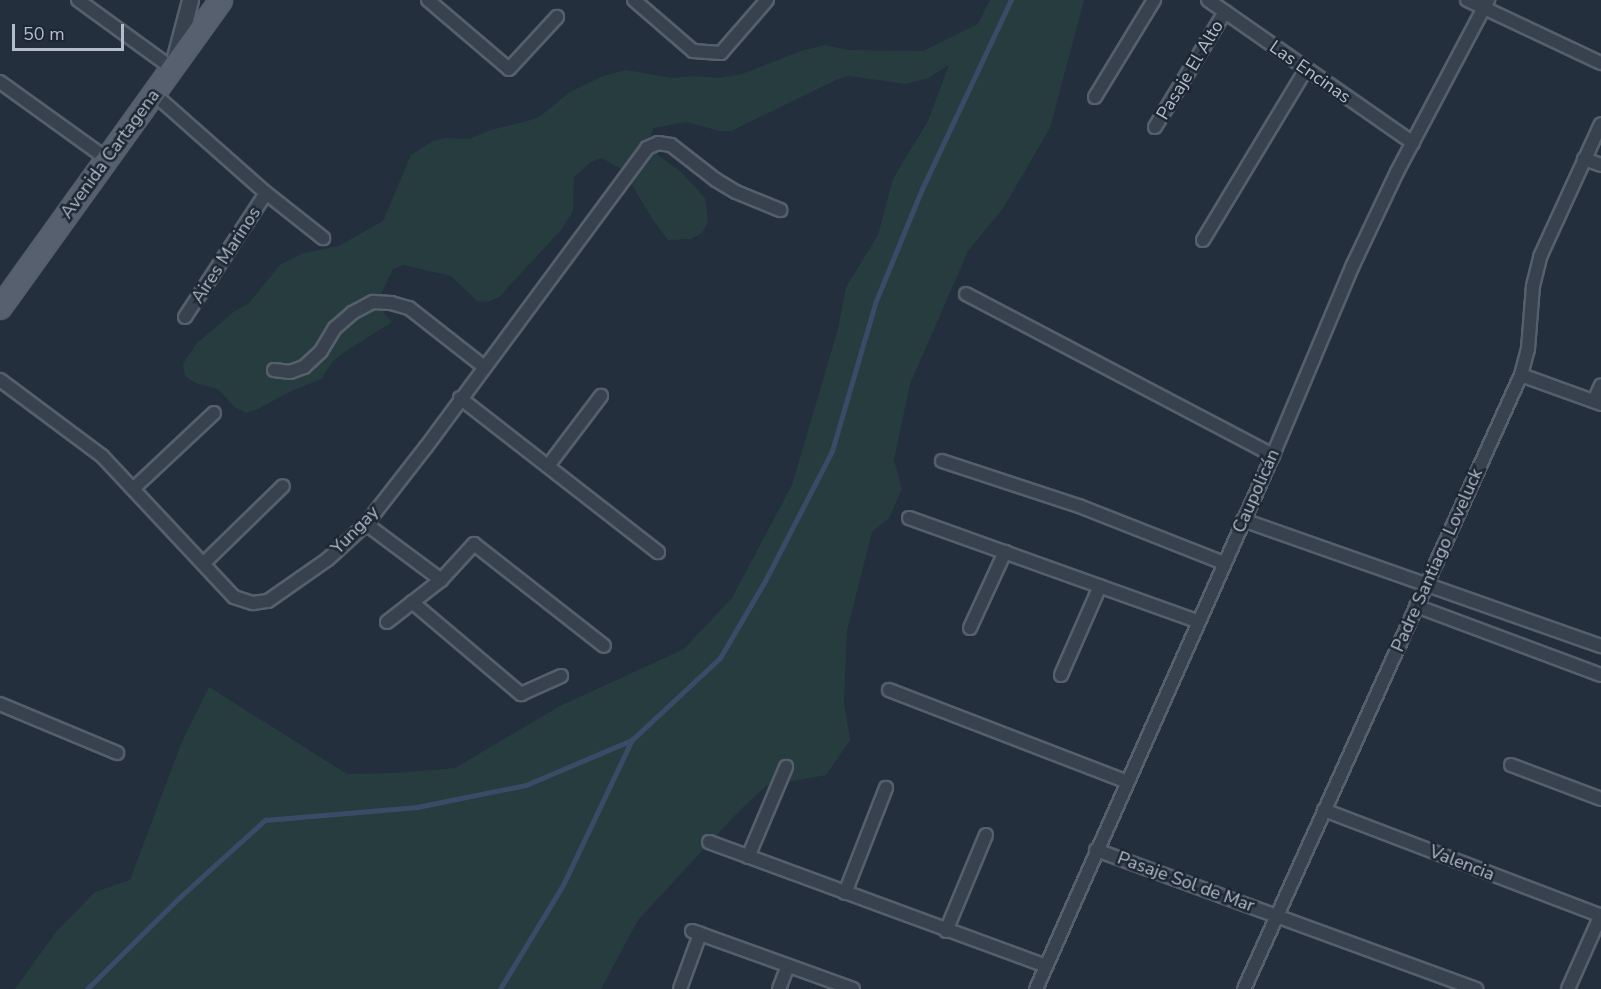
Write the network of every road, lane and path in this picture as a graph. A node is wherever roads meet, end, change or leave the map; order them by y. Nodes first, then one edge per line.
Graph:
1 (78, 0) edge
2 (190, 0) edge
3 (221, 0) edge
4 (428, 0) edge
5 (634, 0) edge
6 (768, 0) edge
7 (1154, 0) edge
8 (1467, 0) edge
9 (1486, 4) edge
10 (1218, 5) edge
11 (557, 17) dead end
12 (1601, 63) edge
13 (172, 68) junction
14 (1306, 69) junction
15 (0, 82) edge
16 (154, 94) junction
17 (1095, 97) dead end
18 (1601, 124) edge
19 (1155, 128) dead end
20 (1413, 143) junction
21 (107, 159) junction
22 (1584, 159) junction
23 (1601, 165) edge
24 (266, 193) junction
25 (780, 210) dead end
26 (323, 238) dead end
27 (1203, 240) dead end
28 (966, 294) dead end
29 (0, 308) edge
30 (185, 317) dead end
31 (483, 366) junction
32 (274, 370) dead end
33 (1521, 375) junction
34 (0, 380) edge
35 (1601, 385) edge
36 (601, 396) dead end
37 (460, 398) junction
38 (1597, 403) edge
39 (214, 413) dead end
40 (1272, 455) junction
41 (942, 461) dead end
42 (548, 466) junction
43 (283, 486) dead end
44 (133, 489) junction
45 (909, 518) dead end
46 (1244, 520) junction
47 (366, 524) junction
48 (658, 552) dead end
49 (1005, 552) junction
50 (204, 563) junction
51 (1224, 563) junction
52 (441, 580) junction
53 (1426, 582) junction
54 (1100, 586) junction
55 (412, 602) junction
56 (1416, 606) junction
57 (1197, 621) junction
58 (387, 622) dead end
59 (970, 628) dead end
60 (604, 646) dead end
61 (1601, 646) edge
62 (1061, 675) dead end
63 (1601, 675) edge
64 (561, 676) dead end
65 (889, 690) dead end
66 (0, 704) edge
67 (117, 753) dead end
68 (1511, 765) dead end
69 (786, 767) dead end
70 (1127, 782) junction
71 (886, 788) dead end
72 (1601, 799) edge
73 (1324, 810) junction
74 (986, 836) dead end
75 (708, 842) dead end
76 (1096, 850) junction
77 (748, 857) junction
78 (845, 893) junction
79 (1277, 914) junction
80 (1601, 915) edge
81 (946, 931) junction
82 (788, 966) junction
83 (1046, 966) junction
84 (680, 989) edge
85 (779, 989) edge
86 (853, 989) edge
87 (1036, 989) edge
88 (1244, 989) edge
89 (1476, 989) edge
90 (1568, 989) edge

1 - 13 street
2 - 13 street
3 - 13 main road, Avenida Cartagena
4 - 11 street
5 - 6 street
7 - 17 street
8 - 9 street
9 - 12 street
9 - 20 street, Caupolicán
10 - 14 street, Las Encinas
10 - 19 street, Pasaje El Alto
13 - 16 main road, Avenida Cartagena
14 - 20 street, Las Encinas
14 - 27 street
15 - 21 street
16 - 21 main road, Avenida Cartagena
16 - 24 street, Aires Marinos
18 - 22 street, Padre Santiago Loveluck
20 - 40 street, Caupolicán
21 - 29 main road, Avenida Cartagena
22 - 23 street
22 - 33 street, Padre Santiago Loveluck
24 - 26 street, Aires Marinos
24 - 30 street, Aires Marinos
25 - 31 street, Yungay
28 - 40 street
31 - 32 street
31 - 37 street, Yungay
33 - 38 street
33 - 53 street, Padre Santiago Loveluck
34 - 44 street, Yungay
35 - 38 street
36 - 42 street
37 - 42 street
37 - 47 street, Yungay
39 - 44 street
40 - 46 street, Caupolicán
41 - 51 street
42 - 48 street
43 - 50 street
44 - 50 street, Yungay
45 - 49 street
46 - 51 street, Caupolicán
46 - 53 street
47 - 50 street, Yungay
47 - 52 street
49 - 54 street
49 - 59 street
51 - 57 street, Caupolicán
52 - 55 street
52 - 60 street
53 - 56 street, Padre Santiago Loveluck
53 - 61 street
54 - 57 street
54 - 62 street
55 - 58 street
55 - 64 street
56 - 63 street
56 - 73 street, Padre Santiago Loveluck
57 - 70 street, Caupolicán
65 - 70 street
66 - 67 street
68 - 72 street
69 - 77 street
70 - 76 street, Caupolicán
71 - 78 street
73 - 79 street, Padre Santiago Loveluck
73 - 80 street, Valencia
74 - 81 street
75 - 77 street
76 - 79 street, Pasaje Sol de Mar
76 - 83 street, Caupolicán
77 - 78 street
78 - 81 street
79 - 88 street, Padre Santiago Loveluck
79 - 89 street, Pasaje Sol de Mar
80 - 90 street
81 - 83 street
82 - 84 street
82 - 85 street
82 - 86 street
83 - 87 street, Caupolicán

